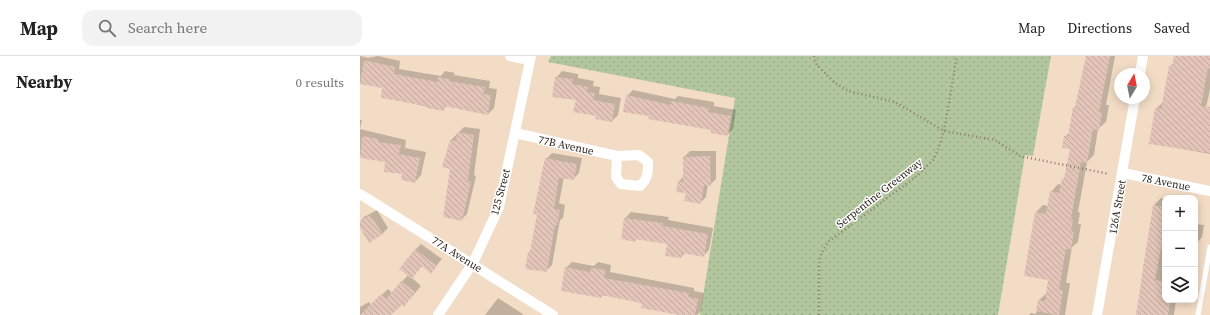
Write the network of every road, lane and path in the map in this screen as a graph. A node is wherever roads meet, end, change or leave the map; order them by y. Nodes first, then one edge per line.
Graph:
1 (510, 56) edge
2 (814, 56) edge
3 (957, 56) edge
4 (1143, 56) edge
5 (530, 58) edge
6 (1141, 68) edge
7 (1135, 104) edge
8 (944, 131) junction
9 (515, 133) junction
10 (618, 156) dead end
11 (1123, 173) junction
12 (1109, 174) dead end
13 (1210, 191) edge
14 (360, 194) edge
15 (1210, 247) edge
16 (473, 263) junction
17 (438, 315) edge
18 (553, 315) edge
19 (819, 315) edge
20 (1097, 315) edge
21 (1198, 315) edge

1 - 5 street
2 - 8 path
3 - 8 path, Serpentine Greenway
4 - 6 street
5 - 9 street, 125 Street
7 - 11 street, 126A Street
8 - 12 path
8 - 19 path, Serpentine Greenway
9 - 10 street, 77B Avenue
9 - 16 street, 125 Street
11 - 13 street, 78 Avenue
11 - 20 street, 126A Street
14 - 16 street, 77A Avenue
15 - 21 lane
16 - 17 street, 125 Street
16 - 18 street, 77A Avenue

